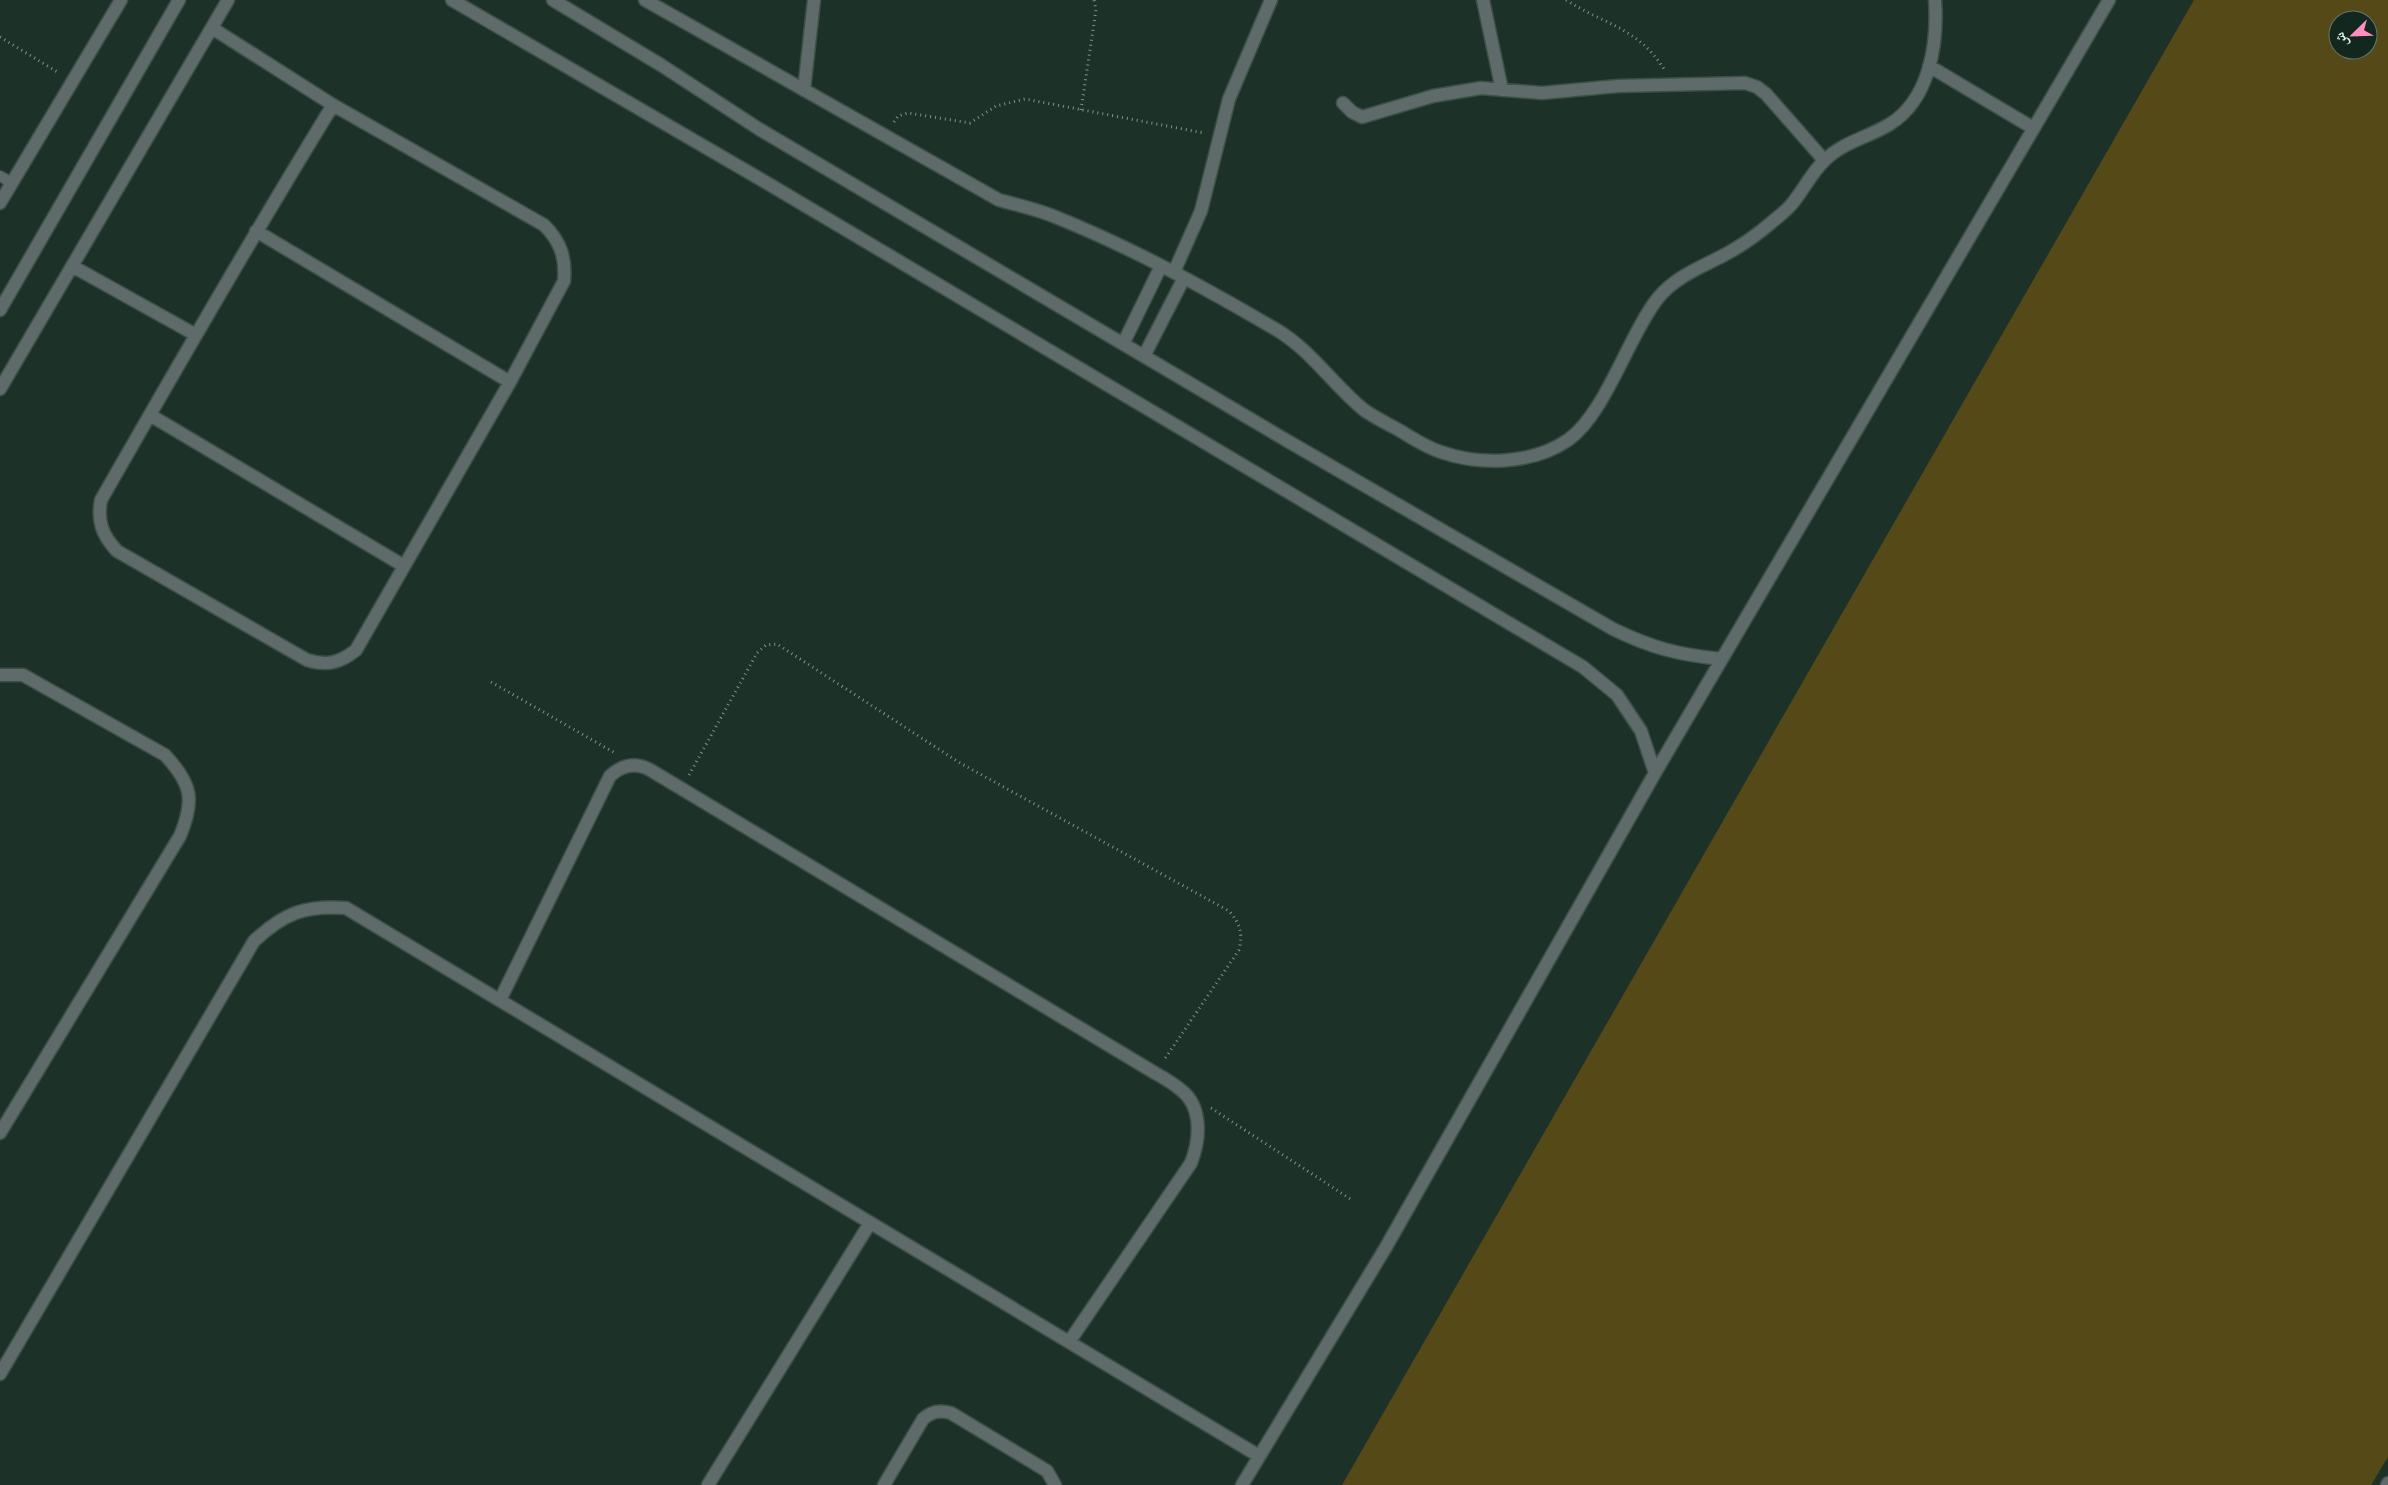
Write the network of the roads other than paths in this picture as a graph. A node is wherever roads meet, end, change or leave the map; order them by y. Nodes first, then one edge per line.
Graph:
1 (121, 0) edge
2 (180, 0) edge
3 (228, 0) edge
4 (452, 0) edge
5 (553, 0) edge
6 (645, 0) edge
7 (814, 0) edge
8 (1271, 0) edge
9 (1483, 0) edge
10 (1935, 0) edge
11 (2109, 0) edge
12 (212, 28) junction
13 (1929, 66) junction
14 (804, 90) junction
15 (1502, 90) junction
16 (1343, 102) dead end
17 (333, 105) junction
18 (2033, 128) junction
19 (1824, 160) junction
20 (0, 176) edge
21 (12, 183) junction
22 (0, 203) edge
23 (256, 231) junction
24 (72, 266) junction
25 (1161, 266) junction
26 (1179, 275) junction
27 (0, 310) edge
28 (196, 335) junction
29 (1123, 344) junction
30 (1144, 356) junction
31 (510, 382) junction
32 (0, 389) edge
33 (150, 415) junction
34 (404, 566) junction
35 (1722, 659) junction
36 (0, 675) edge
37 (1655, 773) junction
38 (500, 1000) junction
39 (0, 1132) edge
40 (870, 1222) junction
41 (1069, 1342) junction
42 (0, 1374) edge
43 (1260, 1456) junction
44 (708, 1485) edge
45 (884, 1485) edge
46 (1054, 1485) edge
47 (1242, 1485) edge

1 - 21 street
2 - 27 street
3 - 12 street
4 - 37 street
5 - 29 street
6 - 14 street
7 - 14 street
8 - 26 street
9 - 15 street
10 - 13 street
11 - 18 street
12 - 17 street
12 - 24 street
13 - 18 street
13 - 19 street
14 - 25 street
15 - 16 street
15 - 19 street
17 - 23 street
17 - 31 street
18 - 35 street
19 - 26 street
20 - 21 lane
21 - 22 street
23 - 28 street
23 - 31 street
24 - 28 street
24 - 32 street
25 - 26 street
25 - 29 street
26 - 30 street
28 - 33 street
29 - 30 street
30 - 35 street
31 - 34 street
33 - 34 street
33 - 34 street
35 - 37 street
36 - 39 street
37 - 43 street
38 - 40 street
38 - 41 street
38 - 42 street
40 - 41 street
40 - 44 street
41 - 43 street
43 - 47 street
45 - 46 street

